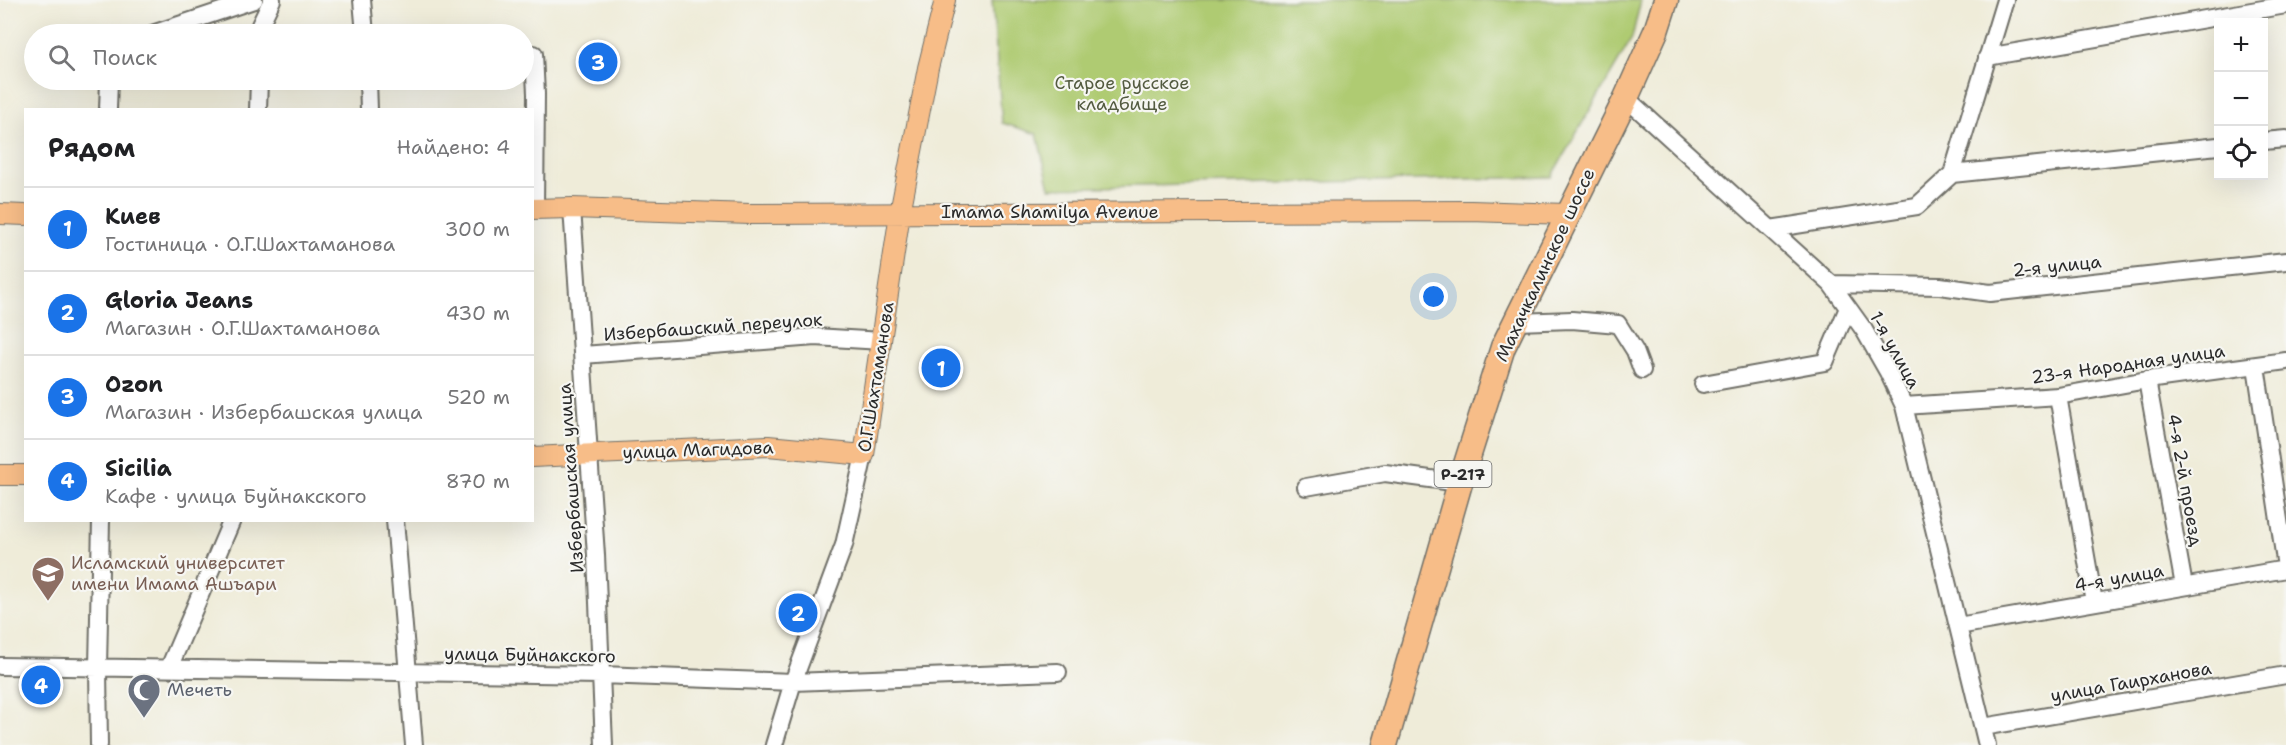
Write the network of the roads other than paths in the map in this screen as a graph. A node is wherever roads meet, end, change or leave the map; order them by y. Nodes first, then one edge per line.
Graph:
1 (254, 0) edge
2 (272, 0) edge
3 (362, 0) edge
4 (945, 0) edge
5 (1666, 0) edge
6 (2005, 0) edge
7 (2286, 5) edge
8 (182, 24) edge
9 (260, 24) edge
10 (364, 24) edge
11 (534, 54) dead end
12 (1987, 57) junction
13 (109, 90) edge
14 (259, 90) edge
15 (368, 90) edge
16 (1626, 98) junction
17 (108, 108) edge
18 (258, 108) edge
19 (369, 108) edge
20 (2286, 139) edge
21 (2268, 141) edge
22 (2214, 146) edge
23 (1952, 174) junction
24 (572, 208) junction
25 (534, 209) edge
26 (900, 213) junction
27 (0, 214) edge
28 (1568, 214) junction
29 (24, 215) edge
30 (1770, 229) junction
31 (2286, 261) edge
32 (1831, 284) junction
33 (1848, 308) junction
34 (1515, 322) junction
35 (882, 341) junction
36 (583, 355) junction
37 (2286, 362) edge
38 (2256, 366) junction
39 (1642, 370) dead end
40 (2147, 380) junction
41 (1703, 384) dead end
42 (2058, 396) junction
43 (1904, 406) junction
44 (588, 454) junction
45 (864, 455) junction
46 (534, 457) edge
47 (24, 475) edge
48 (0, 476) edge
49 (1460, 483) junction
50 (1306, 487) dead end
51 (101, 522) edge
52 (231, 522) edge
53 (395, 522) edge
54 (2286, 568) edge
55 (2184, 586) junction
56 (2094, 602) junction
57 (1958, 626) junction
58 (0, 666) edge
59 (98, 667) junction
60 (169, 668) junction
61 (408, 672) junction
62 (1058, 672) dead end
63 (601, 675) junction
64 (2286, 675) edge
65 (793, 682) junction
66 (1983, 727) junction
67 (99, 745) edge
68 (414, 745) edge
69 (604, 745) edge
70 (774, 745) edge
71 (1385, 745) edge
72 (1987, 745) edge

1 - 8 street
2 - 9 street
3 - 10 street
4 - 26 main road, О.Г.Шахтаманова
5 - 16 highway, Махачкалинское шоссе / Р-217
6 - 12 street
7 - 12 street
11 - 25 street
12 - 23 street
13 - 17 street
14 - 18 street
15 - 19 street
16 - 28 highway, Махачкалинское шоссе / Р-217
16 - 30 street, 1-я улица
20 - 21 street
22 - 23 street
23 - 30 street
24 - 25 main road, Imama Shamilya Avenue
24 - 26 main road, Imama Shamilya Avenue
24 - 36 street, Избербашская улица
26 - 28 main road, Imama Shamilya Avenue
26 - 35 main road, О.Г.Шахтаманова
27 - 29 main road
28 - 34 highway, Махачкалинское шоссе / Р-217
30 - 32 street, 1-я улица
31 - 32 street, 2-я улица
32 - 33 street, 1-я улица
33 - 41 street
33 - 43 street, 1-я улица
34 - 39 street
34 - 49 highway, Махачкалинское шоссе / Р-217
35 - 36 street, Избербашский переулок
35 - 45 main road, О.Г.Шахтаманова
36 - 44 street, Избербашская улица
37 - 38 street, 23-я Народная улица
38 - 40 street, 23-я Народная улица
38 - 54 street
40 - 42 street, 23-я Народная улица
40 - 55 street, 4-я 2-й проезд
42 - 43 street, 23-я Народная улица
42 - 56 street
43 - 57 street, 1-я улица
44 - 45 main road, улица Магидова
44 - 46 main road, улица Магидова
44 - 63 street, Избербашская улица
45 - 65 street, О.Г.Шахтаманова
47 - 48 main road
49 - 50 street
49 - 71 highway, Махачкалинское шоссе / Р-217
51 - 59 street
52 - 60 street
53 - 61 street
54 - 55 street, 4-я улица
55 - 56 street, 4-я улица
56 - 57 street, 4-я улица
57 - 66 street, 1-я улица
58 - 59 street, улица Буйнакского
59 - 60 street, улица Буйнакского
59 - 67 street
60 - 61 street, улица Буйнакского
61 - 63 street, улица Буйнакского
61 - 68 street
62 - 65 street, улица Буйнакского
63 - 65 street, улица Буйнакского
63 - 69 street, Избербашская улица
64 - 66 street, улица Гаирханова
65 - 70 street, О.Г.Шахтаманова
66 - 72 street, 1-я улица

